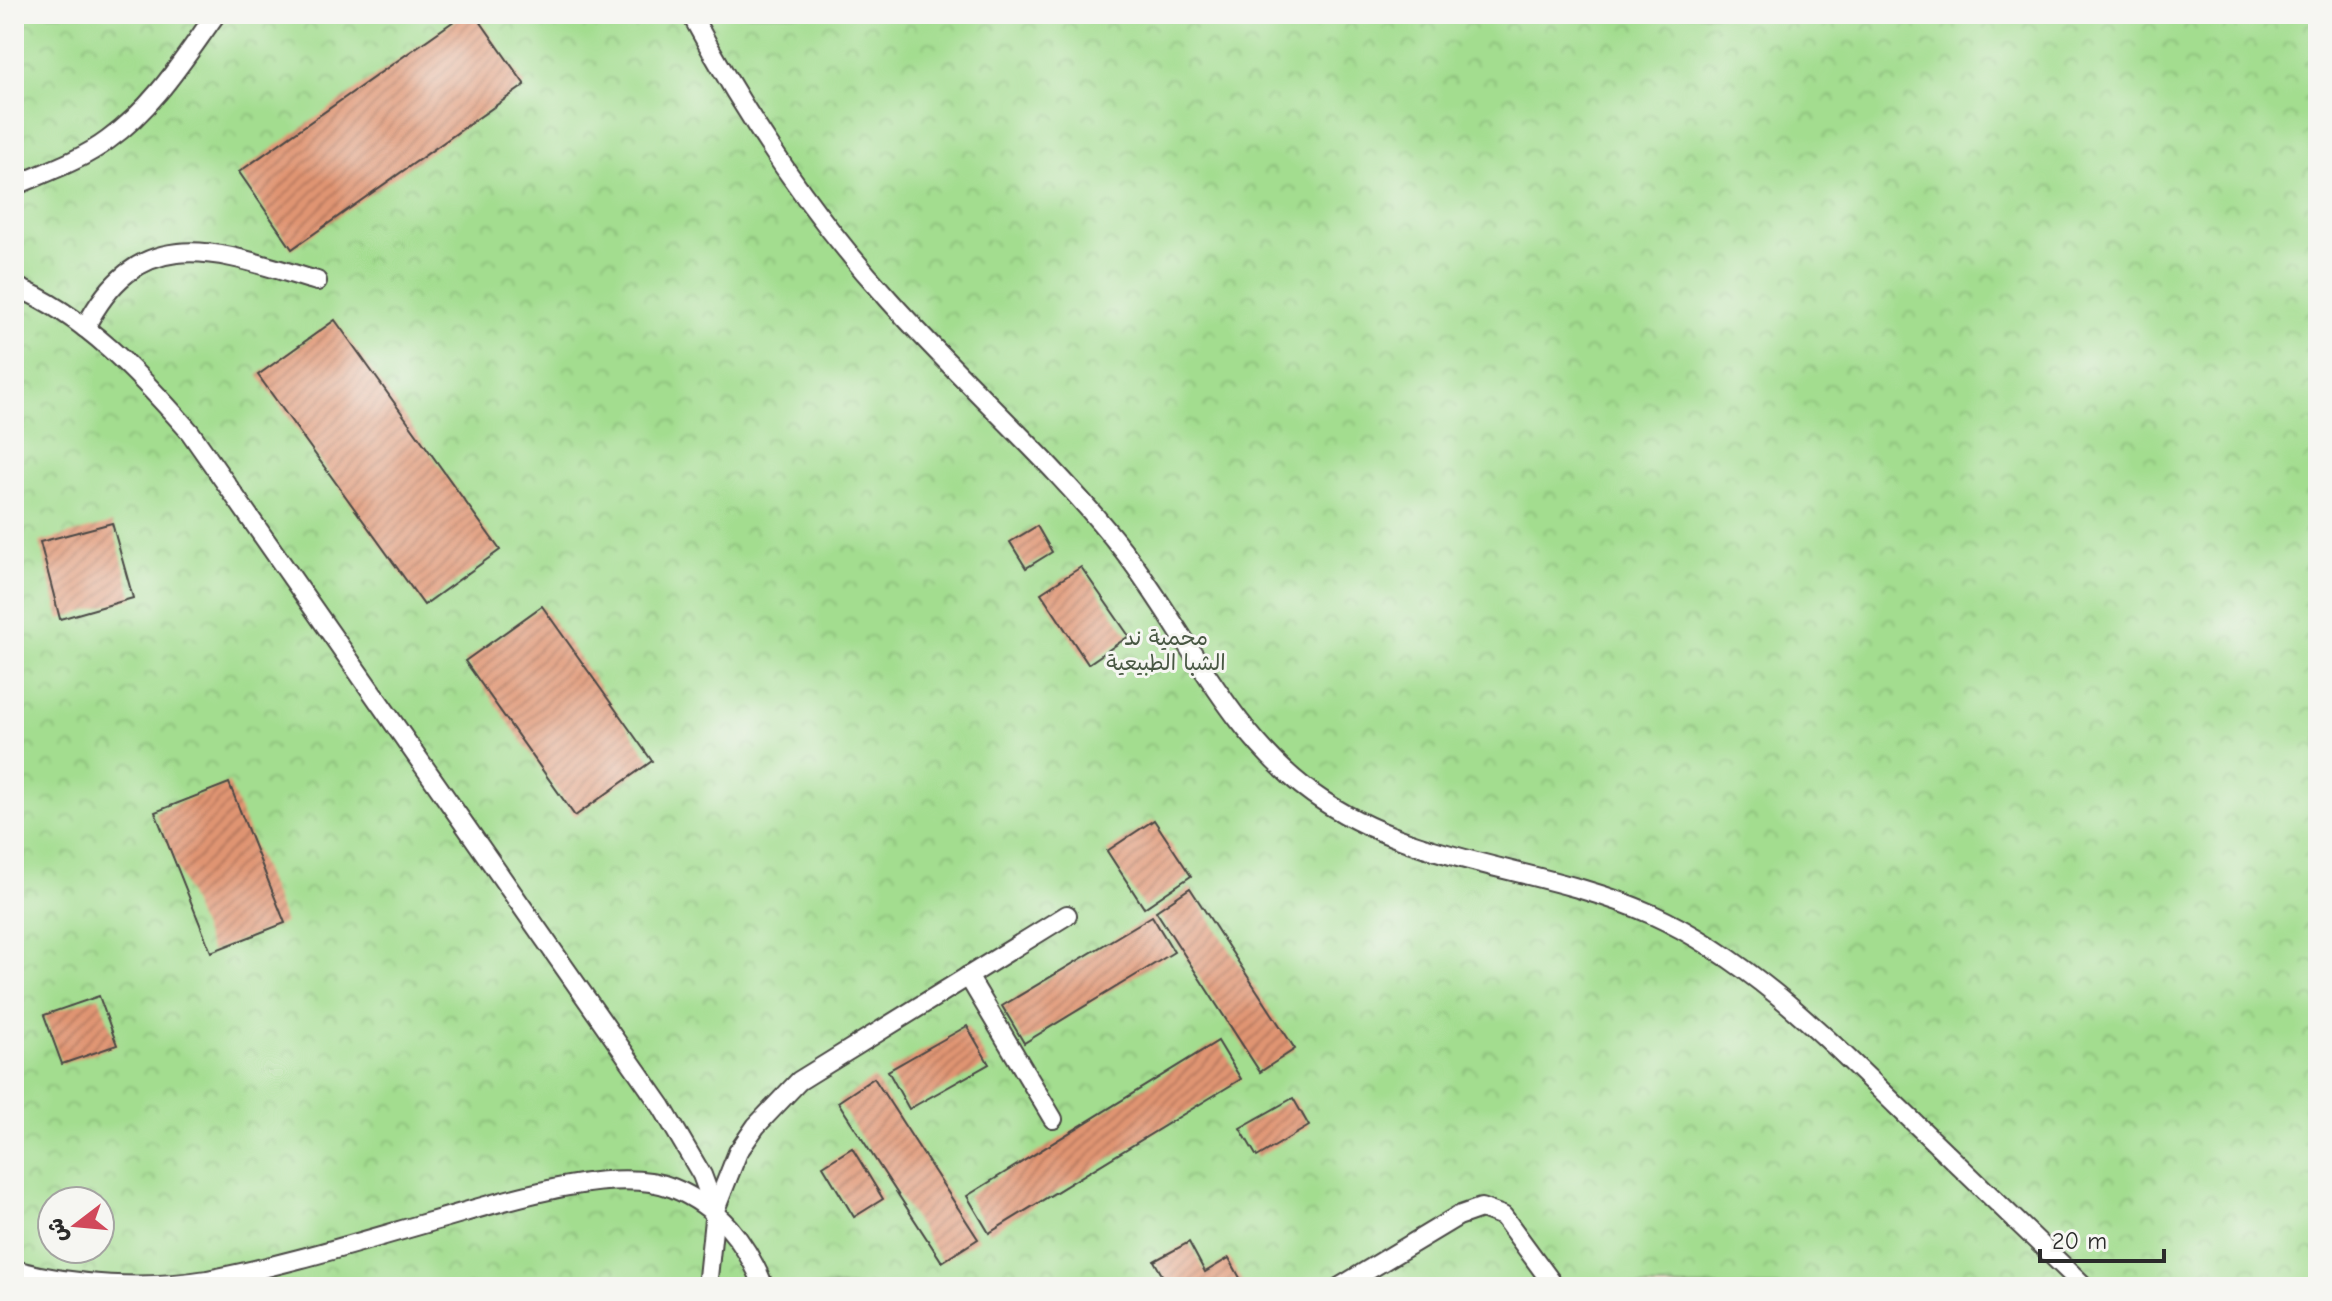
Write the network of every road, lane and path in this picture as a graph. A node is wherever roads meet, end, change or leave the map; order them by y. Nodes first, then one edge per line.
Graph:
1 (216, 14) edge
2 (691, 14) edge
3 (14, 186) edge
4 (317, 281) dead end
5 (14, 286) edge
6 (85, 328) junction
7 (1067, 915) dead end
8 (968, 976) junction
9 (1053, 1119) dead end
10 (715, 1210) junction
11 (14, 1270) edge
12 (707, 1287) edge
13 (764, 1287) edge
14 (1340, 1287) edge
15 (1555, 1287) edge
16 (2085, 1287) edge

1 - 3 lane
2 - 16 lane
4 - 6 lane
5 - 6 lane
6 - 10 lane
7 - 8 lane
8 - 9 lane
8 - 10 lane
10 - 11 lane
10 - 12 lane
10 - 13 lane
14 - 15 lane

